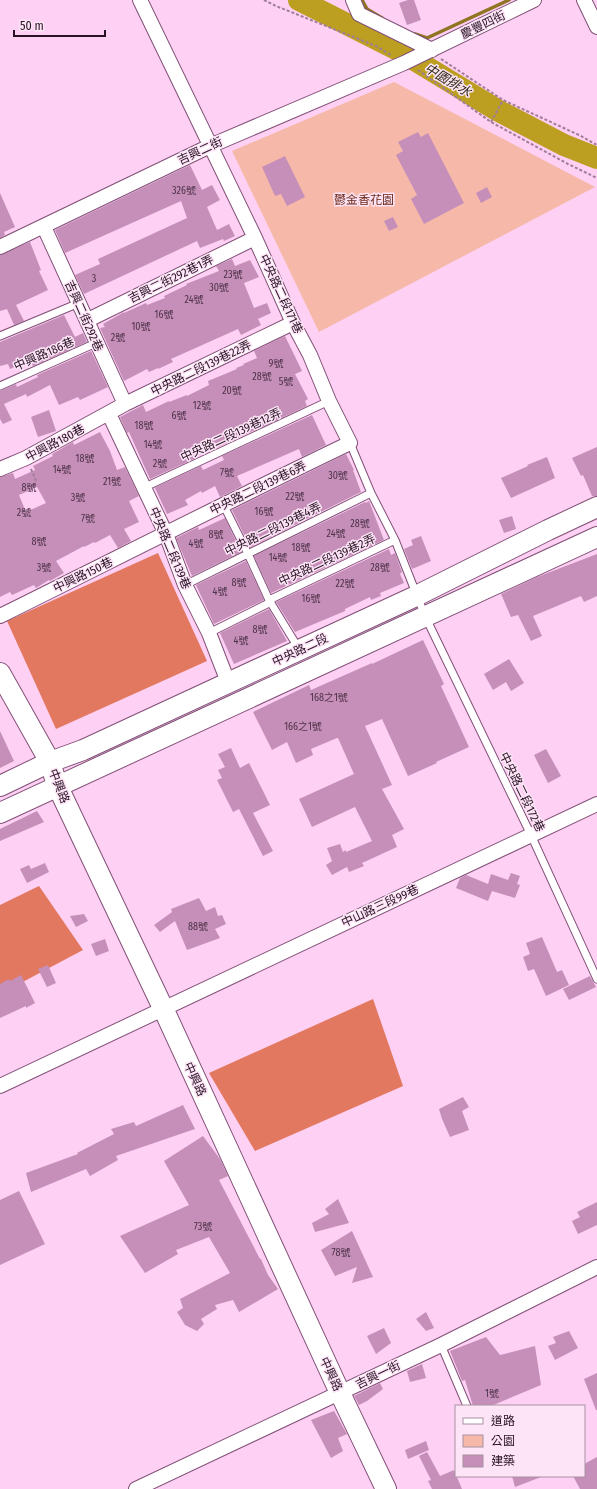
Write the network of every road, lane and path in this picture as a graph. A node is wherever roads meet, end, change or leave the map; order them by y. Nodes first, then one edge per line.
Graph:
1 (140, 0) edge
2 (264, 0) edge
3 (353, 0) edge
4 (534, 0) edge
5 (584, 0) edge
6 (597, 27) edge
7 (436, 54) junction
8 (404, 63) junction
9 (503, 100) junction
10 (491, 122) junction
11 (597, 145) edge
12 (210, 146) junction
13 (597, 178) edge
14 (44, 227) junction
15 (255, 238) junction
16 (0, 248) edge
17 (79, 303) junction
18 (88, 320) junction
19 (293, 323) junction
20 (0, 336) edge
21 (96, 342) junction
22 (0, 386) edge
23 (329, 402) junction
24 (125, 404) junction
25 (109, 414) junction
26 (350, 443) junction
27 (0, 469) edge
28 (143, 488) junction
29 (371, 493) junction
30 (223, 504) junction
31 (597, 508) edge
32 (166, 534) junction
33 (597, 537) edge
34 (395, 540) junction
35 (248, 554) junction
36 (186, 584) junction
37 (416, 596) junction
38 (270, 601) junction
39 (0, 616) edge
40 (424, 616) junction
41 (209, 633) junction
42 (299, 650) junction
43 (0, 673) edge
44 (228, 682) junction
45 (50, 762) junction
46 (57, 785) junction
47 (0, 786) edge
48 (597, 804) edge
49 (0, 812) edge
50 (530, 835) junction
51 (597, 979) edge
52 (163, 1008) junction
53 (0, 1086) edge
54 (597, 1268) edge
55 (441, 1345) junction
56 (340, 1393) junction
57 (467, 1405) edge
58 (136, 1489) edge
59 (386, 1489) edge

1 - 12 street, 中央路二段171巷
2 - 8 path
3 - 7 street
4 - 7 street, 慶豐四街
5 - 6 street
7 - 8 street, 慶豐四街
7 - 9 path
8 - 10 path
8 - 12 street, 吉興二街
9 - 10 path
9 - 11 path
10 - 13 path
12 - 14 street, 吉興二街
12 - 15 street, 中央路二段171巷
14 - 16 street, 吉興二街
14 - 17 street, 吉興二街292巷
15 - 18 street, 吉興二街292巷1弄
15 - 19 street, 中央路二段171巷
17 - 18 street, 吉興二街292巷
17 - 20 lane
18 - 21 street, 吉興二街292巷
19 - 23 street, 中央路二段171巷
19 - 24 street, 中央路二段139巷22弄
21 - 22 lane, 中興路186巷
21 - 24 street, 吉興二街292巷
23 - 26 street, 中央路二段171巷
23 - 28 lane, 中央路二段139巷12弄
24 - 25 street, 中央路二段139巷22弄
25 - 27 street, 中興路180巷
25 - 28 street, 中央路二段139巷
26 - 29 lane, 中央路二段172巷
26 - 30 street, 中央路二段139巷6弄
28 - 32 street, 中央路二段139巷
29 - 34 lane, 中央路二段172巷
29 - 35 lane, 中央路二段139巷4弄
30 - 32 street, 中央路二段139巷6弄
30 - 35 lane
31 - 37 street, 中央路二段
32 - 36 street, 中央路二段139巷
32 - 39 street, 中興路150巷
33 - 40 street, 中央路二段
34 - 37 lane, 中央路二段172巷
34 - 38 lane, 中央路二段139巷2弄
35 - 36 lane, 中央路二段139巷4弄
35 - 38 lane
36 - 41 street, 中央路二段139巷
37 - 40 lane, 中央路二段172巷
37 - 42 street, 中央路二段
38 - 41 lane, 中央路二段139巷2弄
38 - 42 lane
40 - 46 street, 中央路二段
40 - 50 lane, 中央路二段172巷
41 - 44 street, 中央路二段139巷
42 - 44 street, 中央路二段
43 - 45 street, 中興路
44 - 45 street, 中央路二段
45 - 46 street, 中興路
45 - 47 street, 中央路二段
46 - 49 street, 中央路二段
46 - 52 street, 中興路
48 - 50 street, 中山路三段99巷
50 - 51 lane, 中央路二段172巷
50 - 52 street, 中山路三段99巷
52 - 53 street, 中山路三段99巷
52 - 56 street, 中興路
54 - 55 street, 吉興一街
55 - 56 street, 吉興一街
55 - 57 lane
56 - 58 street, 吉興一街
56 - 59 street, 中興路

